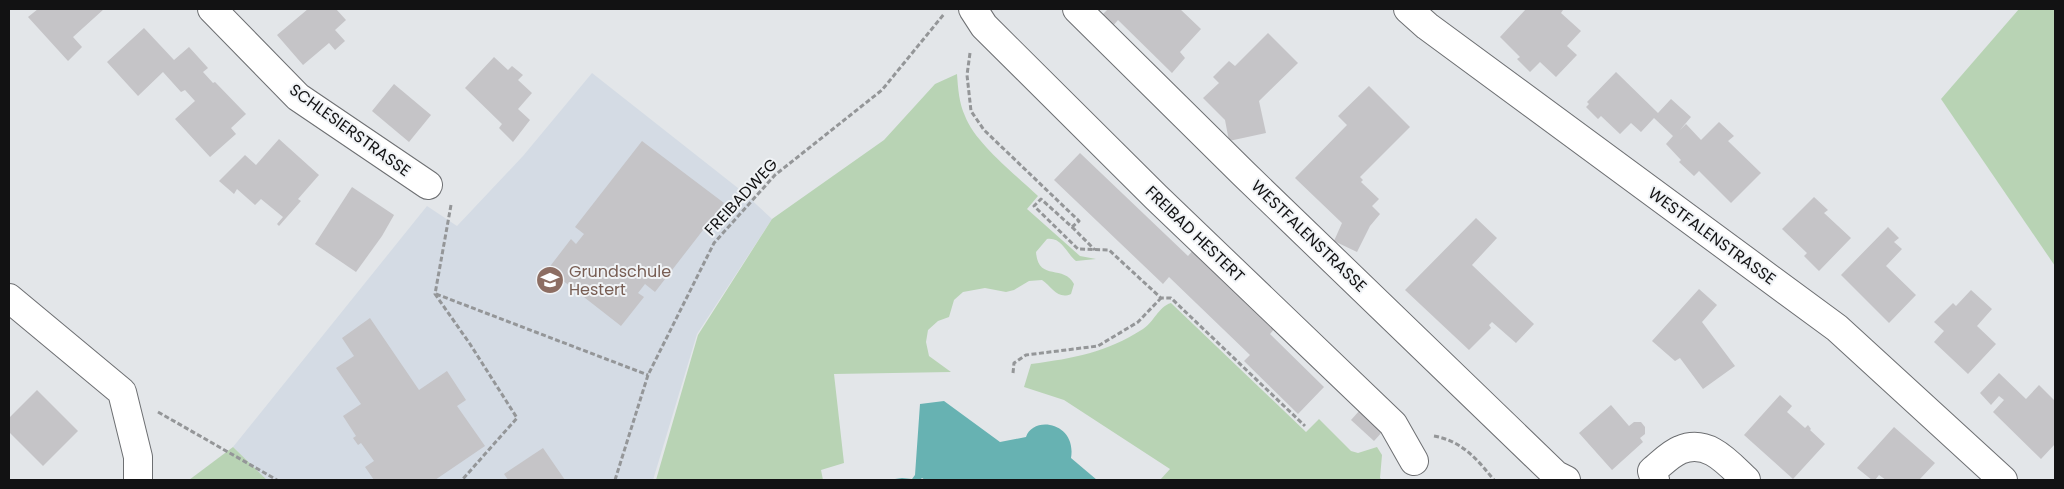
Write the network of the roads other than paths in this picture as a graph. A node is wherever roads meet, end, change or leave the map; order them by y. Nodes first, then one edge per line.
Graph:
1 (1077, 9) edge
2 (1408, 9) edge
3 (223, 12) edge
4 (978, 18) edge
5 (428, 186) road end
6 (9, 298) edge
7 (1414, 461) dead end
8 (1647, 477) edge
9 (138, 480) edge
10 (1566, 480) edge
11 (1746, 480) edge
12 (2003, 480) edge

1 - 10 street, WESTFALENSTRASSE
2 - 12 street, WESTFALENSTRASSE
3 - 5 street, SCHLESIERSTRASSE
4 - 7 street, FREIBAD HESTERT
6 - 9 street
8 - 11 street

